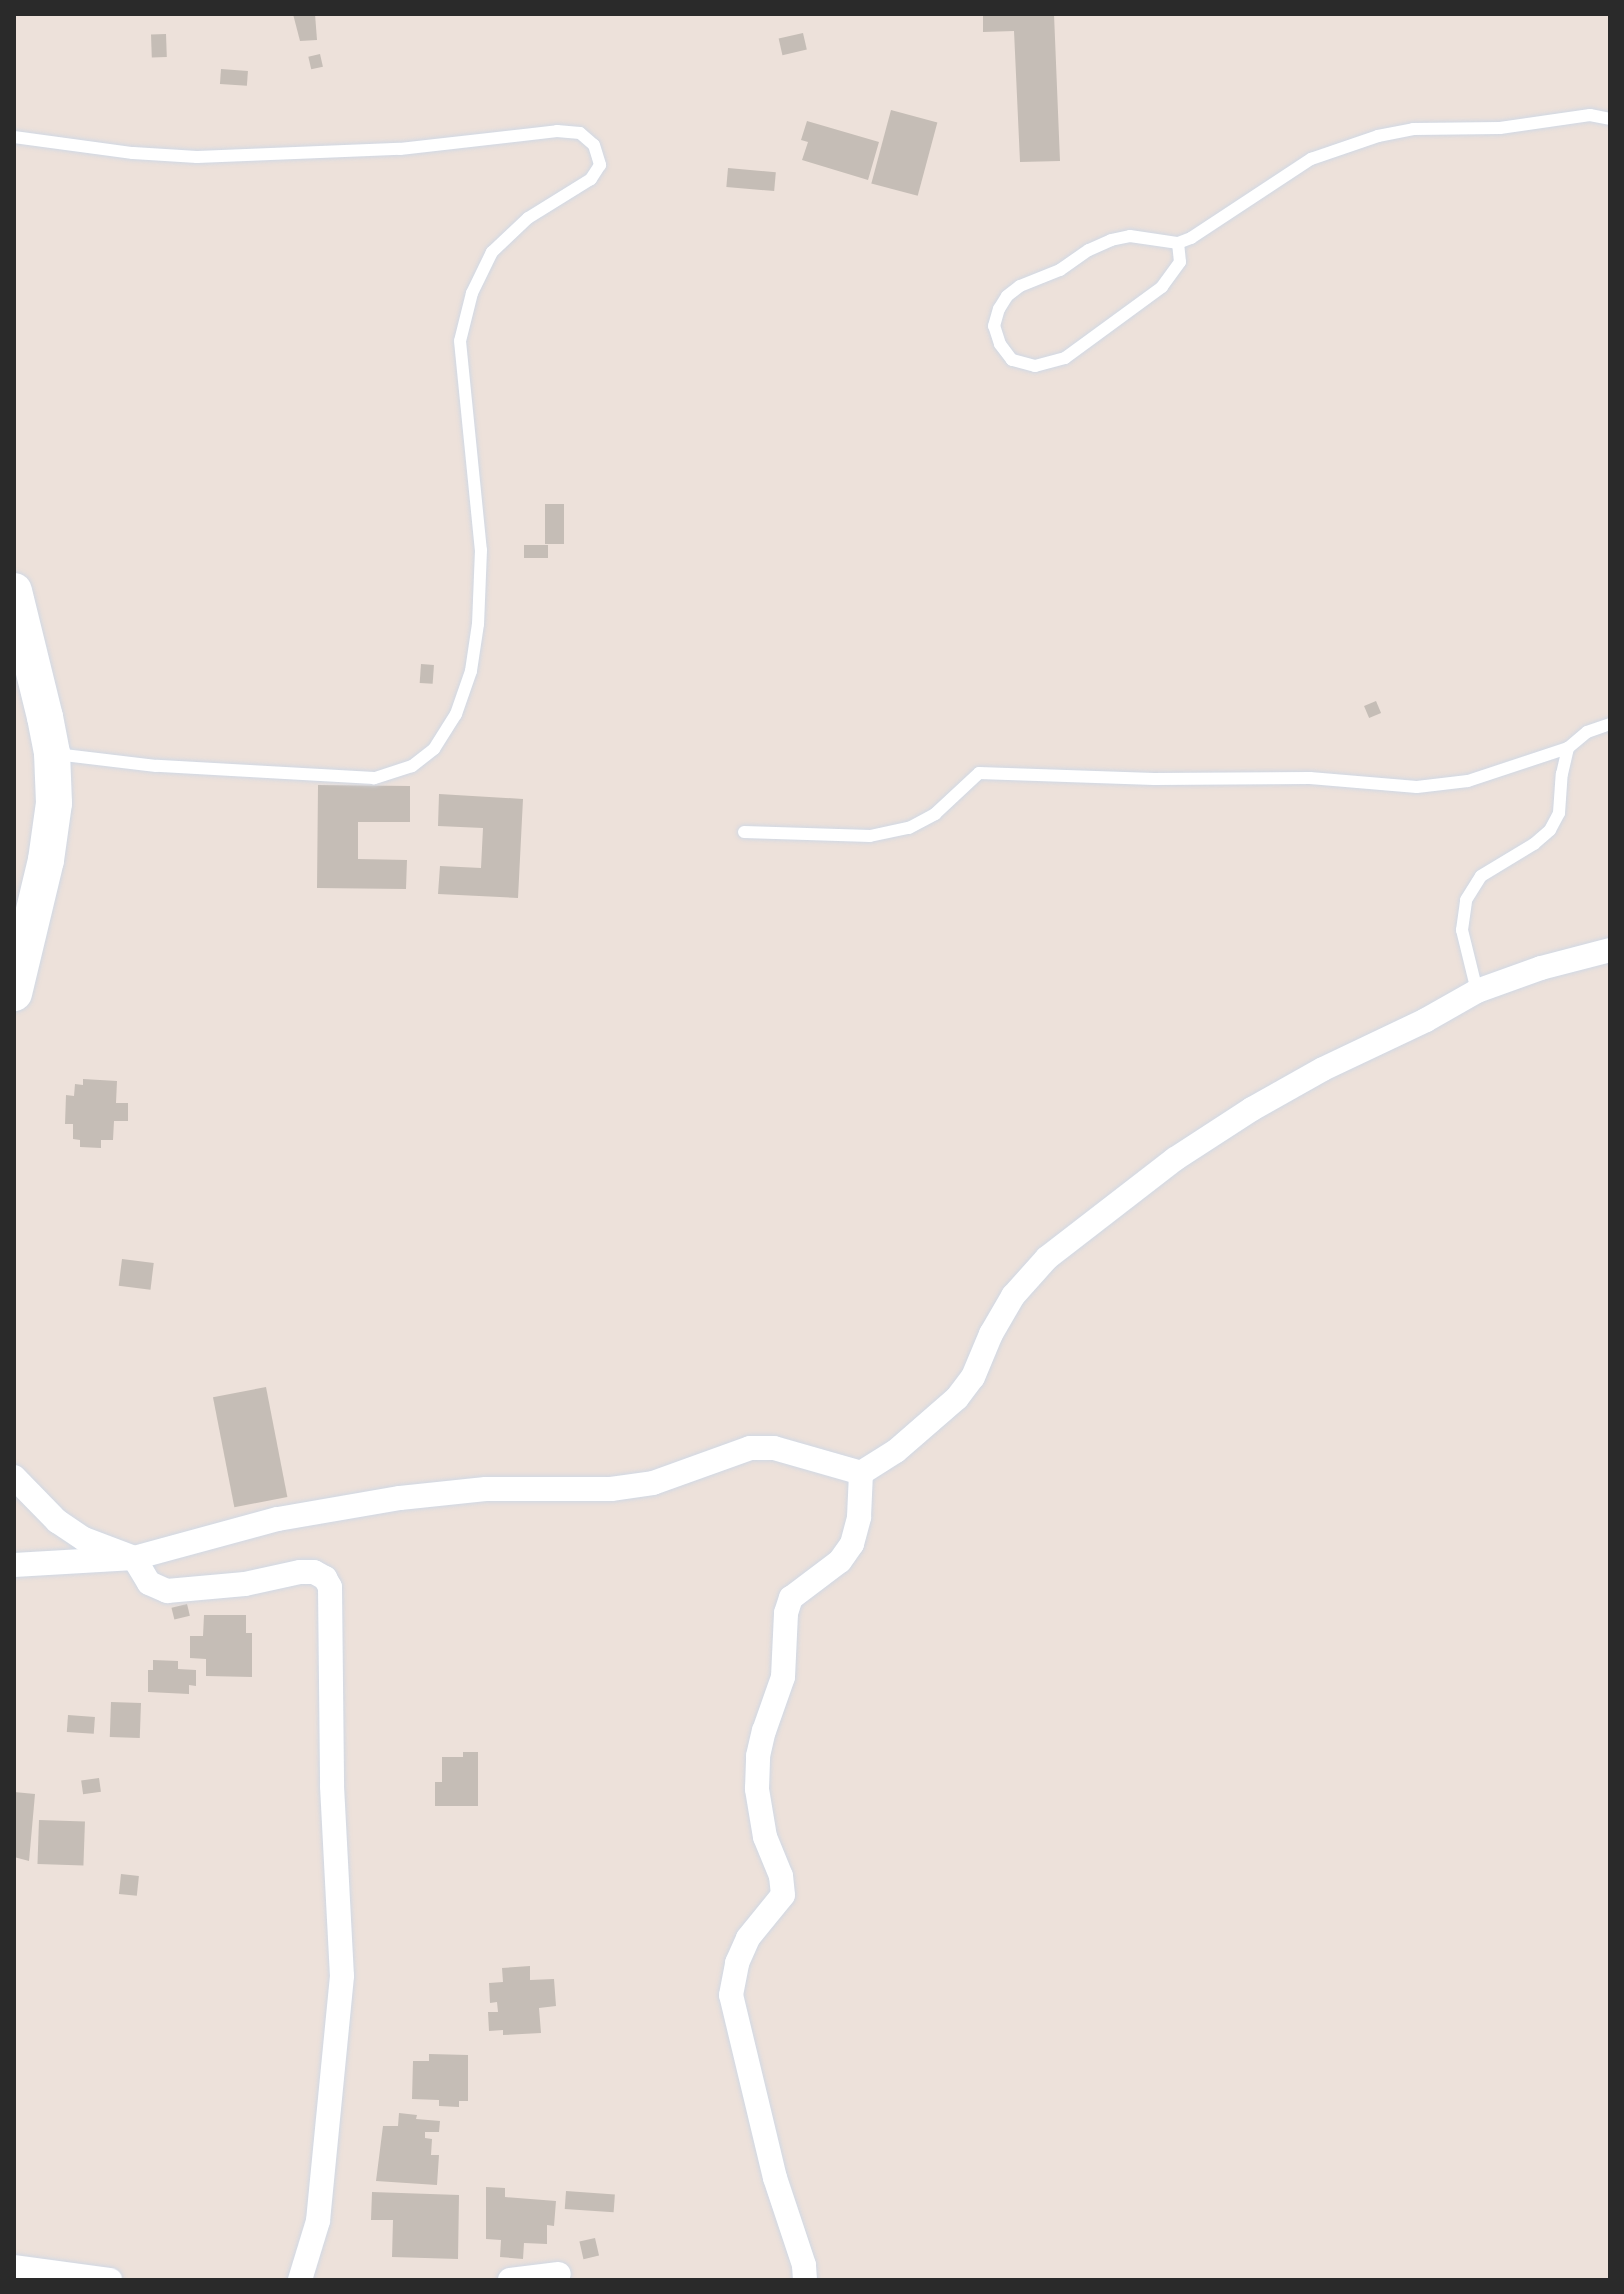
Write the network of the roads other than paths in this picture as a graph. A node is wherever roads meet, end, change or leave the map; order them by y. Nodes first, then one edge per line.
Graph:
1 (1610, 119) edge
2 (14, 137) edge
3 (1178, 243) junction
4 (14, 591) edge
5 (1610, 724) edge
6 (1568, 748) junction
7 (52, 753) junction
8 (744, 832) dead end
9 (1610, 950) edge
10 (1477, 991) junction
11 (14, 993) edge
12 (861, 1473) junction
13 (14, 1477) edge
14 (134, 1558) junction
15 (14, 1565) edge
16 (14, 2267) edge
17 (559, 2274) dead end
18 (110, 2280) edge
19 (300, 2280) edge
20 (510, 2280) edge
21 (805, 2280) edge

1 - 3 lane
2 - 7 lane
3 - 3 lane
4 - 7 street
5 - 6 lane
6 - 8 lane
6 - 10 lane
7 - 11 street
9 - 10 street
10 - 12 street
12 - 14 street
12 - 21 street
13 - 14 street
14 - 15 street
14 - 19 street
16 - 18 street
17 - 20 street

